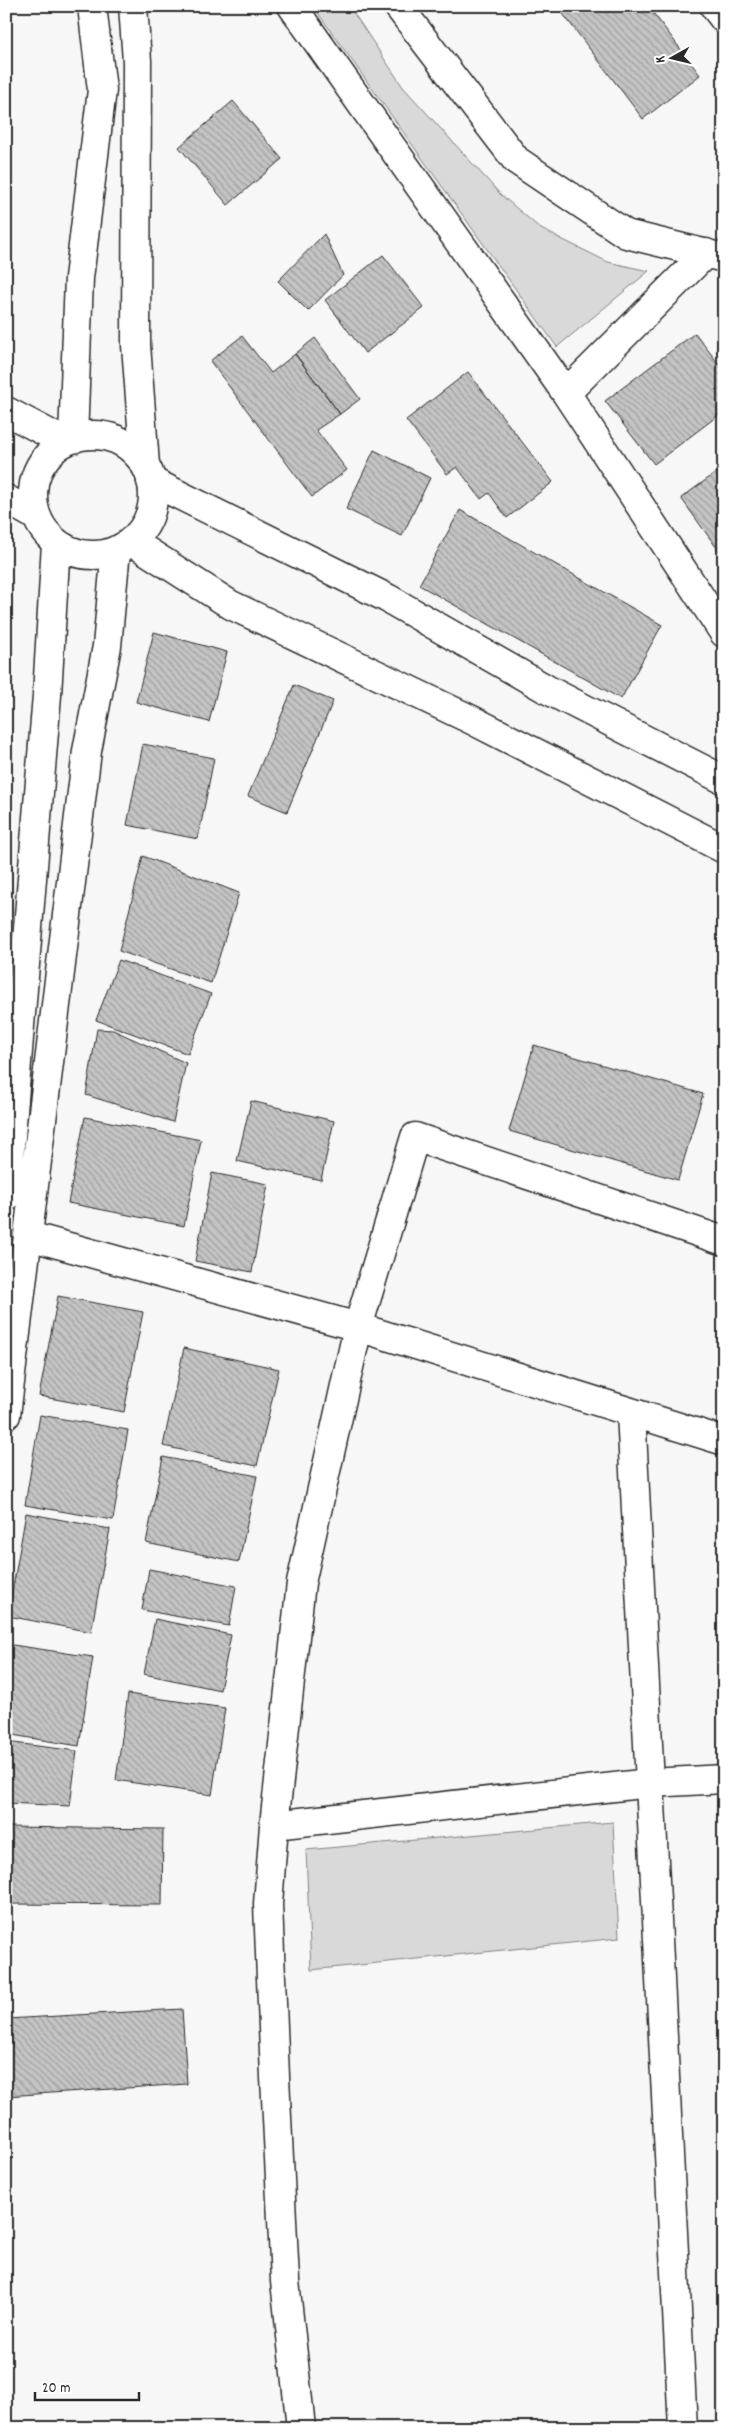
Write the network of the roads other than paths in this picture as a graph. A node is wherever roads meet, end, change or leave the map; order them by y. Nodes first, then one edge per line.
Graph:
1 (92, 6) edge
2 (133, 6) edge
3 (292, 6) edge
4 (398, 6) edge
5 (714, 6) edge
6 (724, 19) edge
7 (715, 256) edge
8 (566, 393) junction
9 (6, 411) edge
10 (69, 440) junction
11 (148, 472) junction
12 (6, 498) edge
13 (36, 516) junction
14 (56, 543) junction
15 (124, 546) junction
16 (724, 633) edge
17 (724, 780) edge
18 (724, 849) edge
19 (6, 1197) edge
20 (28, 1236) junction
21 (724, 1241) edge
22 (358, 1327) junction
23 (631, 1412) junction
24 (6, 1415) edge
25 (724, 1441) edge
26 (724, 1779) edge
27 (650, 1783) junction
28 (274, 1825) junction
29 (301, 2428) edge
30 (683, 2428) edge

1 - 10 street
2 - 11 street
3 - 8 street
4 - 7 street
5 - 6 street
7 - 8 street
8 - 16 street
9 - 10 street
10 - 11 street
10 - 13 street
11 - 15 street
11 - 17 street
12 - 13 street
13 - 14 street
14 - 15 street
14 - 19 street
15 - 18 street
15 - 20 street
20 - 22 street
20 - 24 street
21 - 22 street
22 - 23 street
22 - 28 street
23 - 25 street
23 - 27 street
26 - 27 street
27 - 28 street
27 - 30 street
28 - 29 street

